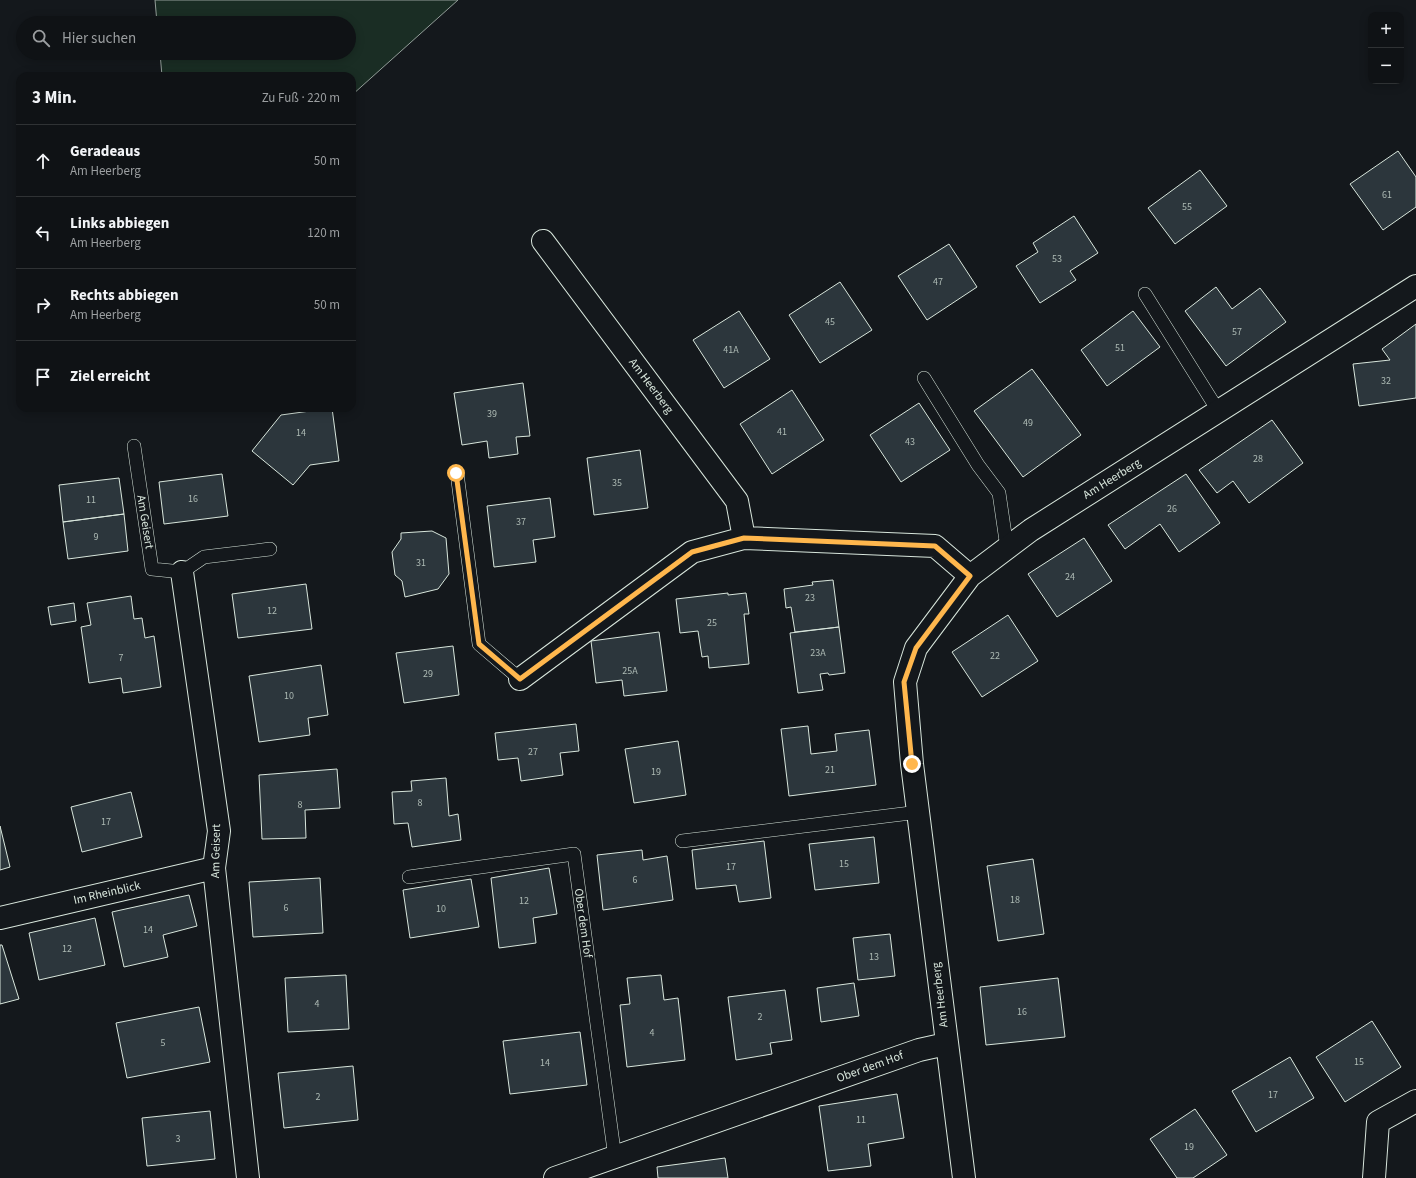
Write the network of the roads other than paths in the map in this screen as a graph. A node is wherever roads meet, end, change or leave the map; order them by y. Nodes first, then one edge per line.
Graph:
1 (543, 241) dead end
2 (1416, 286) edge
3 (1145, 294) dead end
4 (924, 378) dead end
5 (1219, 412) junction
6 (134, 446) dead end
7 (456, 473) dead end
8 (744, 538) junction
9 (1007, 548) junction
10 (270, 549) dead end
11 (182, 572) junction
12 (970, 576) junction
13 (520, 679) joint
14 (919, 812) junction
15 (682, 840) dead end
16 (214, 868) junction
17 (409, 877) dead end
18 (0, 918) edge
19 (946, 1044) junction
20 (1416, 1101) edge
21 (615, 1158) junction
22 (248, 1178) edge
23 (555, 1178) edge
24 (964, 1178) edge
25 (1374, 1178) edge

1 - 8 street, Am Heerberg
2 - 5 street, Am Heerberg
3 - 5 lane
4 - 9 lane
5 - 9 street, Am Heerberg
6 - 11 lane, Am Geisert
7 - 13 lane
8 - 12 street
8 - 13 street
9 - 12 street, Am Heerberg
10 - 11 lane
11 - 16 street, Am Geisert
12 - 14 street, Am Heerberg
14 - 15 lane
14 - 19 street, Am Heerberg
16 - 18 street, Im Rheinblick
16 - 22 street, Am Geisert
17 - 21 lane, Ober dem Hof
19 - 21 street, Ober dem Hof
19 - 24 street, Am Heerberg
20 - 25 street
21 - 23 street, Ober dem Hof

